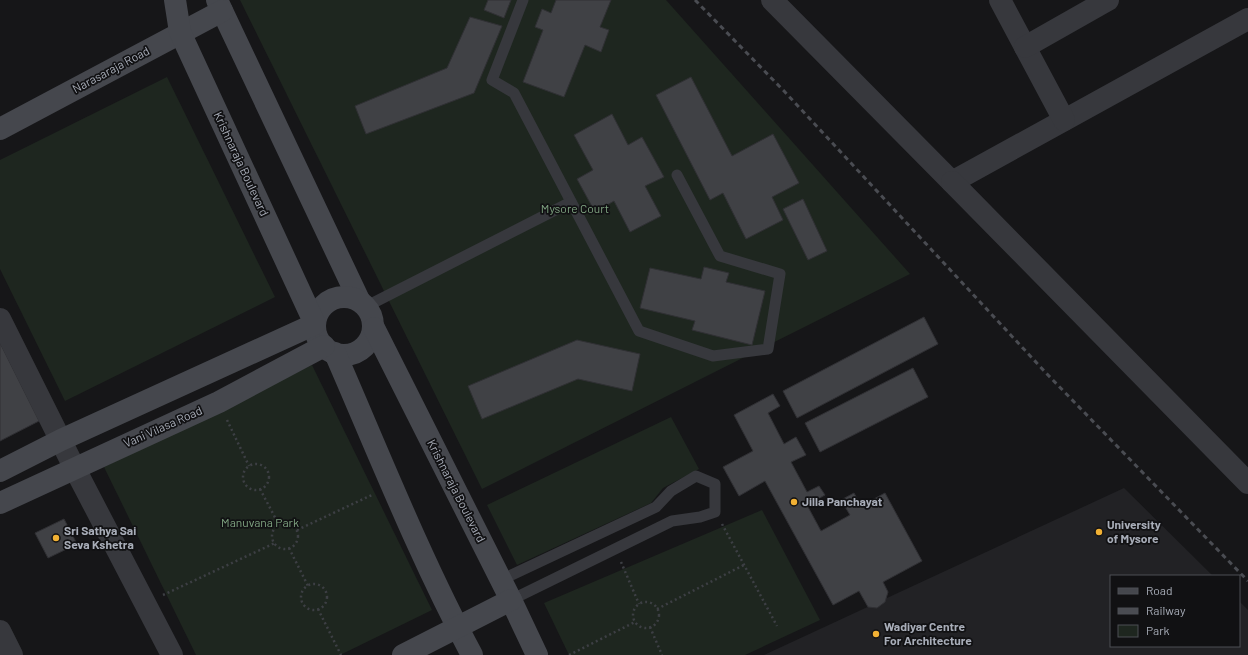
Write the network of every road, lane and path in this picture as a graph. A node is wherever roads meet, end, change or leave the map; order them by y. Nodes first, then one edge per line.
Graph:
1 (175, 0) edge
2 (523, 0) edge
3 (772, 0) edge
4 (1000, 0) edge
5 (1108, 0) edge
6 (220, 5) edge
7 (1248, 19) edge
8 (180, 32) junction
9 (1025, 47) junction
10 (1064, 120) junction
11 (0, 129) edge
12 (678, 175) dead end
13 (952, 182) junction
14 (571, 202) junction
15 (363, 303) junction
16 (0, 319) edge
17 (315, 324) junction
18 (374, 328) junction
19 (330, 350) junction
20 (219, 402) junction
21 (61, 440) junction
22 (250, 466) junction
23 (74, 467) junction
24 (0, 472) edge
25 (1248, 483) edge
26 (392, 485) junction
27 (260, 489) junction
28 (0, 503) edge
29 (715, 512) junction
30 (279, 525) junction
31 (297, 530) junction
32 (275, 543) junction
33 (289, 548) junction
34 (615, 549) junction
35 (744, 565) junction
36 (501, 580) junction
37 (308, 586) junction
38 (511, 600) junction
39 (146, 603) junction
40 (640, 604) junction
41 (318, 609) junction
42 (657, 609) junction
43 (635, 622) junction
44 (777, 626) dead end
45 (650, 627) junction
46 (458, 628) junction
47 (0, 631) edge
48 (12, 655) edge
49 (172, 655) edge
50 (341, 655) edge
51 (403, 655) edge
52 (472, 655) edge
53 (537, 655) edge
54 (570, 655) edge
55 (662, 655) edge

1 - 8 main road, Krishnaraja Boulevard
2 - 14 lane
3 - 13 street
4 - 9 street
5 - 9 street
6 - 8 main road, Narasaraja Road
6 - 15 main road
7 - 10 street
8 - 11 main road, Narasaraja Road
8 - 17 main road, Krishnaraja Boulevard
9 - 10 street
10 - 13 street
12 - 14 lane
13 - 25 street
14 - 15 lane
15 - 17 main road
15 - 18 main road
16 - 21 street
17 - 19 main road
17 - 21 main road
18 - 19 main road
18 - 36 main road, Krishnaraja Boulevard
19 - 20 main road, Vani Vilasa Road
19 - 26 main road
20 - 22 path
20 - 23 main road, Vani Vilasa Road
21 - 23 street
21 - 24 main road
22 - 27 path
22 - 27 path
23 - 28 main road, Vani Vilasa Road
23 - 39 street
26 - 31 path
26 - 46 main road
27 - 30 path
29 - 34 lane
29 - 35 path
29 - 36 lane
30 - 31 path
30 - 32 path
31 - 33 path
32 - 33 path
32 - 39 path
33 - 37 path
34 - 38 lane
34 - 40 path
35 - 42 path
35 - 44 path
36 - 38 main road, Krishnaraja Boulevard
37 - 41 path
37 - 41 path
38 - 46 main road
38 - 53 main road, Krishnaraja Boulevard
39 - 49 street
40 - 42 path
40 - 43 path
41 - 50 path
42 - 45 path
43 - 45 path
43 - 54 path
45 - 55 path
46 - 51 main road
46 - 52 main road
47 - 48 street

